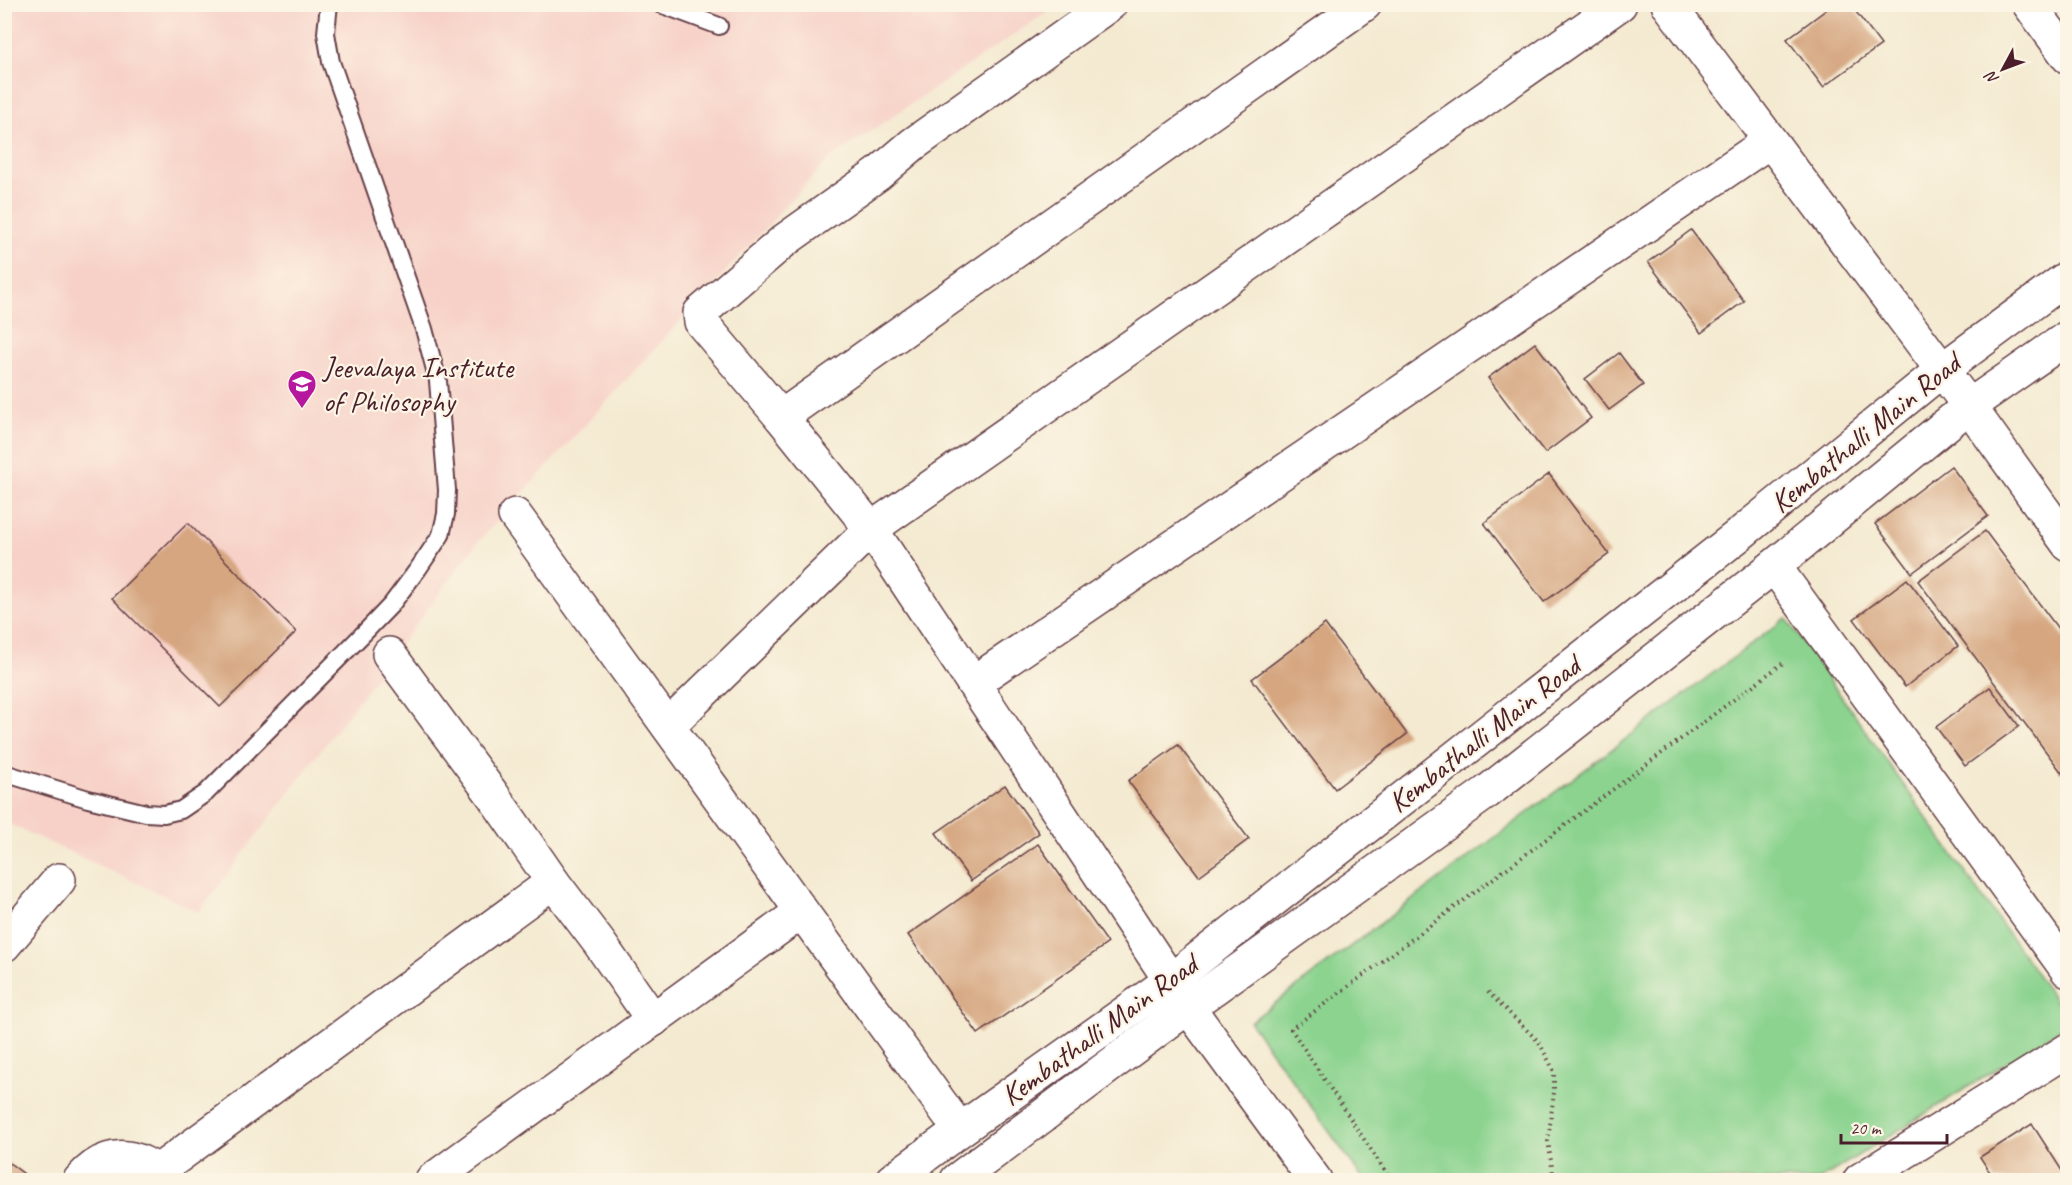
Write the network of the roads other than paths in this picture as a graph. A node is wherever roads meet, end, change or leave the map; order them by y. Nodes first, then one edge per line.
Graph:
1 (329, 4) edge
2 (660, 4) edge
3 (1110, 4) edge
4 (1365, 4) edge
5 (1620, 4) edge
6 (1668, 4) edge
7 (2029, 4) edge
8 (719, 26) dead end
9 (2067, 57) edge
10 (1770, 141) junction
11 (2067, 277) edge
12 (2067, 337) edge
13 (1942, 370) junction
14 (1969, 406) junction
15 (782, 417) junction
16 (515, 515) dead end
17 (872, 529) junction
18 (2067, 544) edge
19 (1774, 566) junction
20 (367, 630) junction
21 (389, 654) joint
22 (974, 683) junction
23 (668, 726) junction
24 (4, 772) edge
25 (59, 880) dead end
26 (553, 882) junction
27 (801, 912) junction
28 (4, 945) edge
29 (2067, 971) edge
30 (1170, 981) junction
31 (1188, 1007) junction
32 (653, 1020) junction
33 (2067, 1050) edge
34 (960, 1130) junction
35 (161, 1176) edge
36 (80, 1180) edge
37 (432, 1180) edge
38 (892, 1180) edge
39 (957, 1180) edge
40 (1315, 1180) edge
41 (1860, 1180) edge

1 - 20 lane
2 - 8 lane
3 - 15 street
4 - 15 street
5 - 17 street
6 - 10 street
7 - 9 street
10 - 13 street
10 - 22 street
11 - 13 street, Kembathalli Main Road
12 - 14 street, Kembathalli Main Road
13 - 14 street
13 - 30 street, Kembathalli Main Road
14 - 18 street
14 - 19 street, Kembathalli Main Road
15 - 17 street
16 - 23 street
17 - 22 street
17 - 23 street
19 - 29 street
19 - 31 street, Kembathalli Main Road
20 - 21 lane
20 - 24 lane
21 - 26 street
22 - 30 street
23 - 27 street
25 - 28 street
26 - 32 street
26 - 35 street
27 - 32 street
27 - 34 street
30 - 31 street
30 - 34 street, Kembathalli Main Road
31 - 39 street, Kembathalli Main Road
31 - 40 street
32 - 37 street
33 - 41 street
34 - 38 street, Kembathalli Main Road
35 - 36 street

